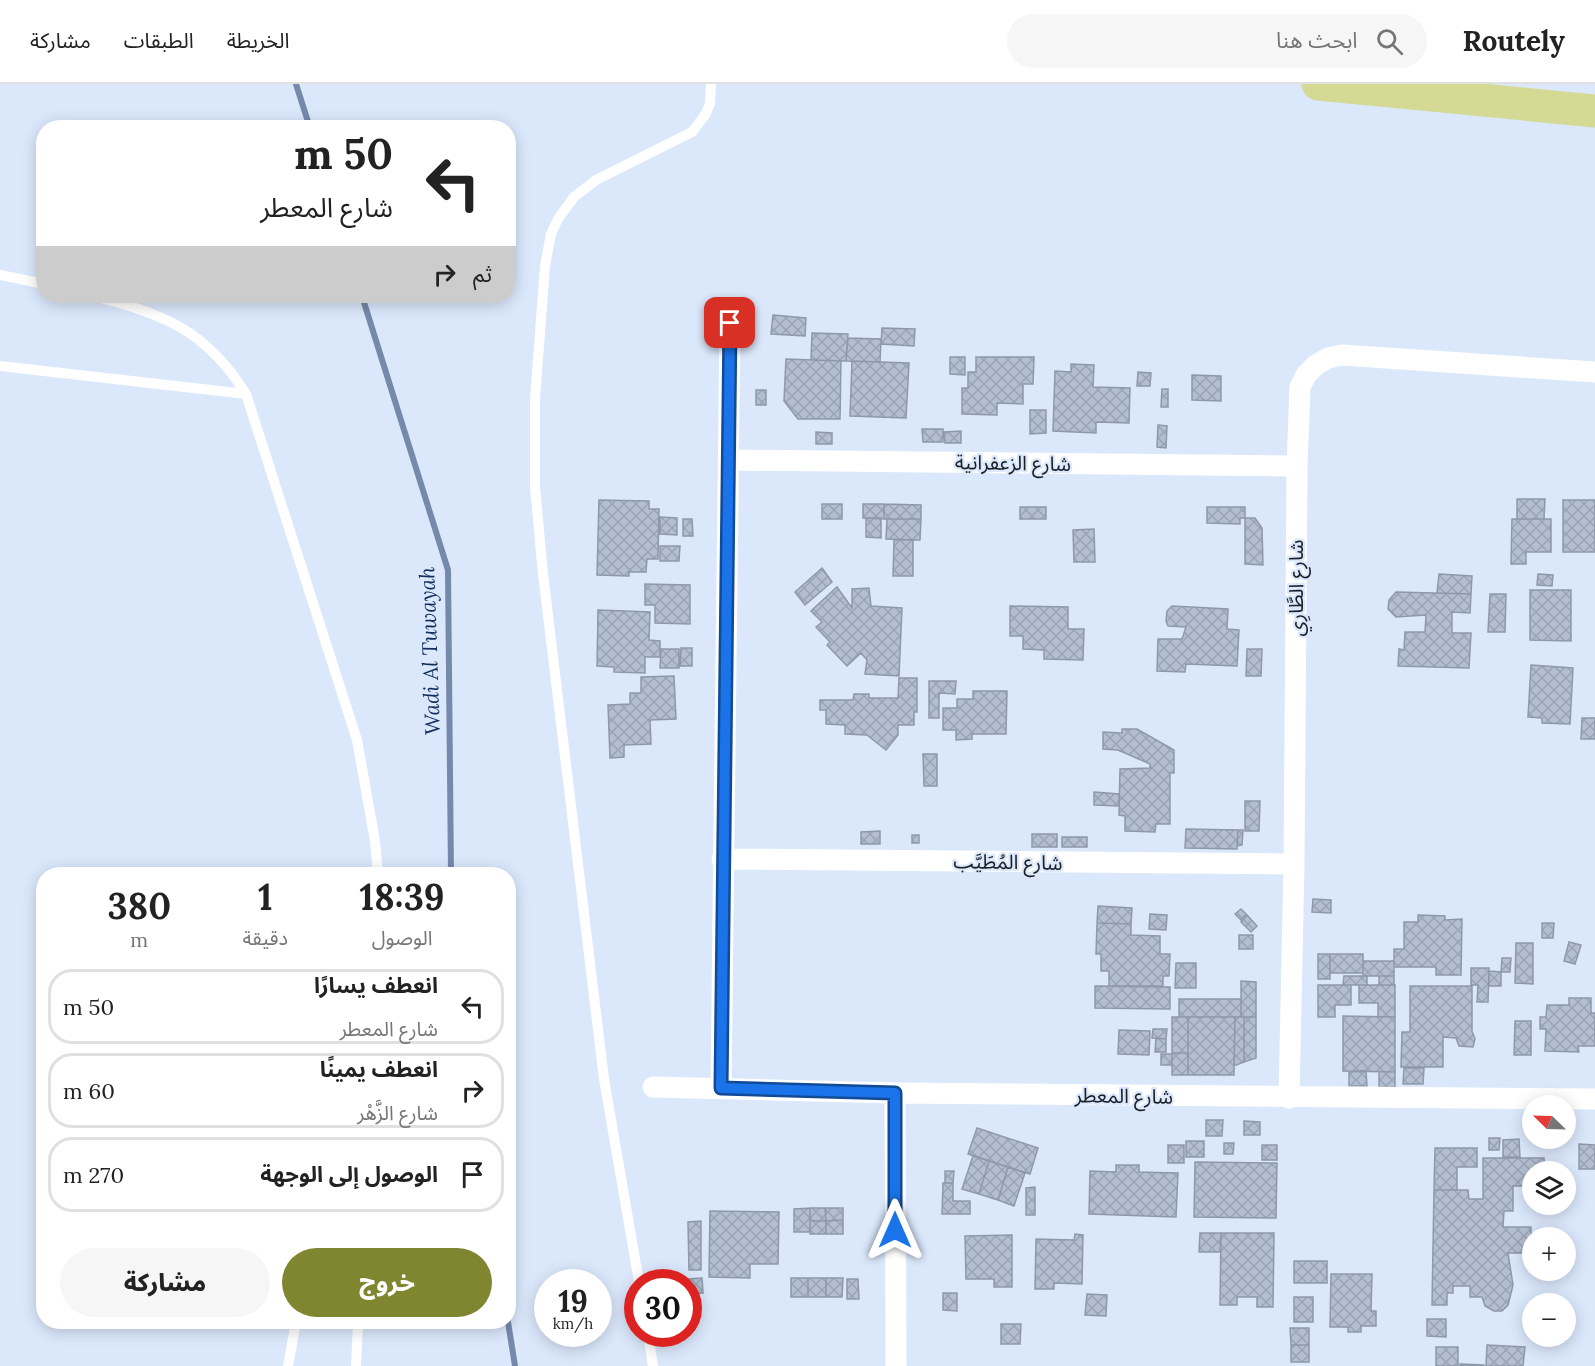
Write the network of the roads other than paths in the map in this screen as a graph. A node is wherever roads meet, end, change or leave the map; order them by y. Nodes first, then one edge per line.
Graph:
1 (711, 84) edge
2 (1318, 84) edge
3 (1595, 111) edge
4 (0, 275) edge
5 (36, 282) edge
6 (118, 303) edge
7 (730, 323) dead end
8 (0, 366) edge
9 (1595, 372) edge
10 (246, 394) junction
11 (728, 460) junction
12 (1297, 466) junction
13 (722, 859) junction
14 (1294, 864) junction
15 (377, 867) edge
16 (653, 1087) dead end
17 (721, 1088) junction
18 (895, 1093) junction
19 (1289, 1098) junction
20 (1595, 1099) edge
21 (637, 1269) edge
22 (295, 1329) edge
23 (358, 1329) edge
24 (650, 1347) edge
25 (288, 1366) edge
26 (356, 1366) edge
27 (653, 1366) edge
28 (896, 1366) edge

1 - 21 lane
2 - 3 main road
4 - 5 lane
6 - 10 lane
7 - 11 street
8 - 10 lane
9 - 12 street, شارع الطَّارِي
10 - 15 lane
11 - 12 street, شارع الزعفرانية
11 - 13 street
12 - 14 street, شارع الطَّارِي
13 - 14 street, شارع المُطَيَّب
13 - 17 street
14 - 19 street, شارع الطَّارِي
16 - 17 street, شارع المعطر
17 - 18 street, شارع المعطر
18 - 19 street, شارع المعطر
18 - 28 street
19 - 20 street, شارع المعطر
22 - 25 lane
23 - 26 lane
24 - 27 lane

